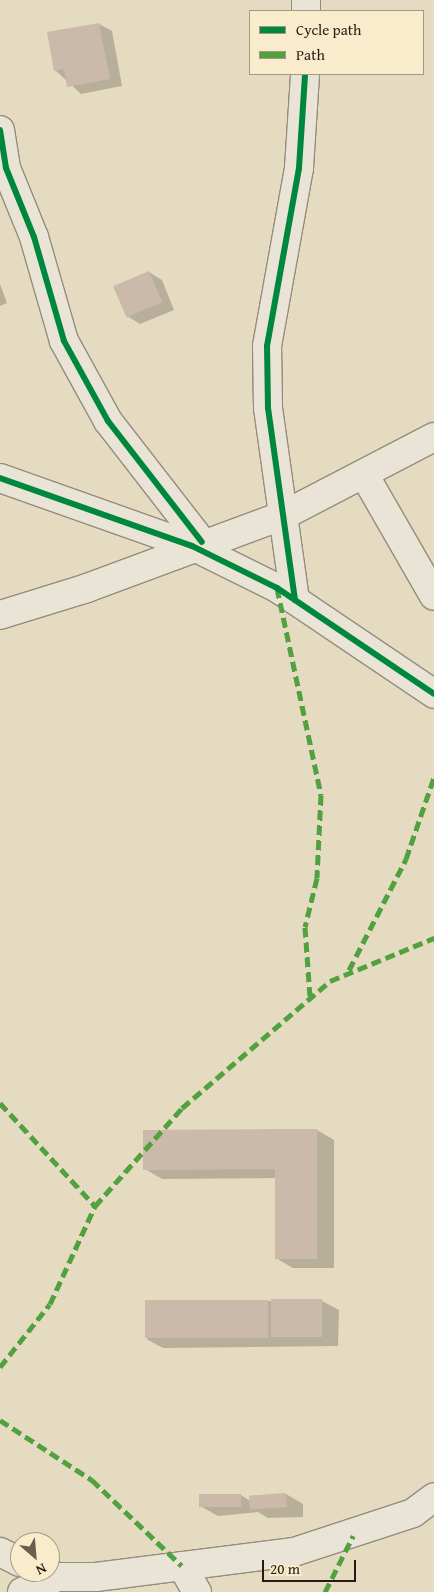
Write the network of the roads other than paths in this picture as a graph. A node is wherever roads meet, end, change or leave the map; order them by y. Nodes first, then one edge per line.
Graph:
1 (305, 75) edge
2 (0, 130) edge
3 (434, 437) edge
4 (366, 476) junction
5 (0, 478) edge
6 (282, 516) junction
7 (197, 544) junction
8 (434, 596) edge
9 (295, 600) junction
10 (0, 615) edge
11 (434, 694) edge
12 (427, 1510) edge
13 (182, 1566) junction
14 (60, 1574) edge
15 (39, 1582) edge
16 (22, 1592) edge
17 (197, 1592) edge

1 - 6 street
2 - 7 street
3 - 4 street
4 - 6 street
4 - 8 street
5 - 7 street
6 - 7 street
6 - 9 street
7 - 9 street
7 - 10 street
9 - 11 street
12 - 13 street
13 - 14 street
13 - 17 street
15 - 16 street

